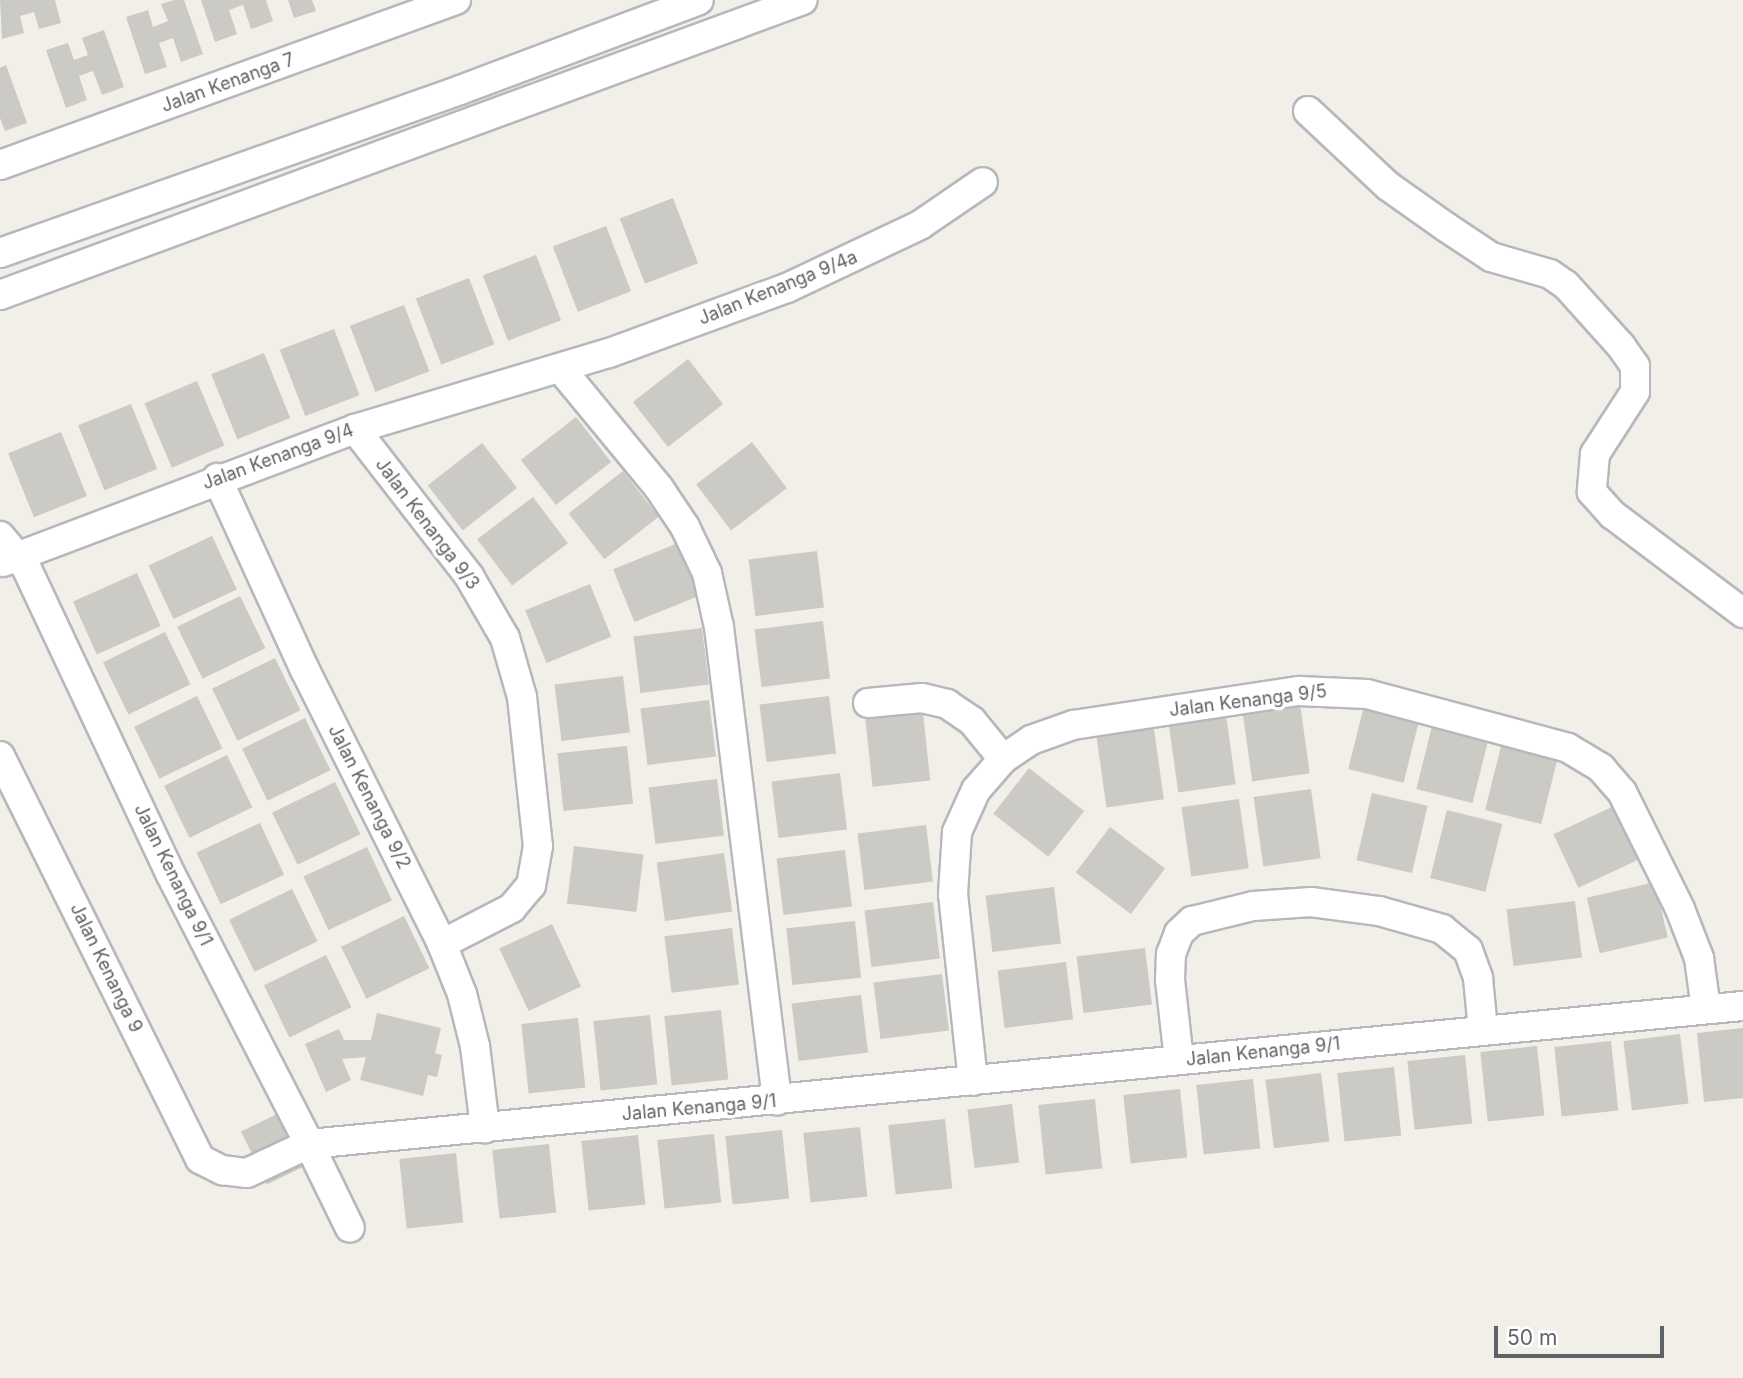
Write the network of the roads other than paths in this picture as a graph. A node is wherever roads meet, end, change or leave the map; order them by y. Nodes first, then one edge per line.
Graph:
1 (456, 0) edge
2 (699, 0) edge
3 (803, 0) edge
4 (1308, 111) dead end
5 (0, 166) edge
6 (983, 182) dead end
7 (0, 253) edge
8 (0, 295) edge
9 (561, 369) junction
10 (355, 429) junction
11 (217, 478) junction
12 (6, 552) edge
13 (1743, 613) edge
14 (868, 704) dead end
15 (0, 756) edge
16 (1003, 759) junction
17 (442, 944) junction
18 (1743, 1006) edge
19 (1706, 1009) junction
20 (1483, 1030) junction
21 (1180, 1060) junction
22 (974, 1081) junction
23 (777, 1100) junction
24 (485, 1128) junction
25 (309, 1144) junction
26 (350, 1228) dead end

1 - 5 street, Jalan Kenanga 7
2 - 7 street
3 - 8 street
4 - 13 street
6 - 9 street, Jalan Kenanga 9/4a
9 - 10 street, Jalan Kenanga 9/4
9 - 23 street
10 - 11 street, Jalan Kenanga 9/4
10 - 17 street, Jalan Kenanga 9/3
11 - 12 street, Jalan Kenanga 9/4
11 - 17 street, Jalan Kenanga 9/2
12 - 25 street, Jalan Kenanga 9/1
14 - 16 street
15 - 25 street, Jalan Kenanga 9
16 - 19 street, Jalan Kenanga 9/5
16 - 22 street, Jalan Kenanga 9/5
17 - 24 street, Jalan Kenanga 9/2
18 - 19 street, Jalan Kenanga 9/1
19 - 20 street, Jalan Kenanga 9/1
20 - 21 street, Jalan Kenanga 9/1
20 - 21 street
21 - 22 street, Jalan Kenanga 9/1
22 - 23 street, Jalan Kenanga 9/1
23 - 24 street, Jalan Kenanga 9/1
24 - 25 street, Jalan Kenanga 9/1
25 - 26 street

